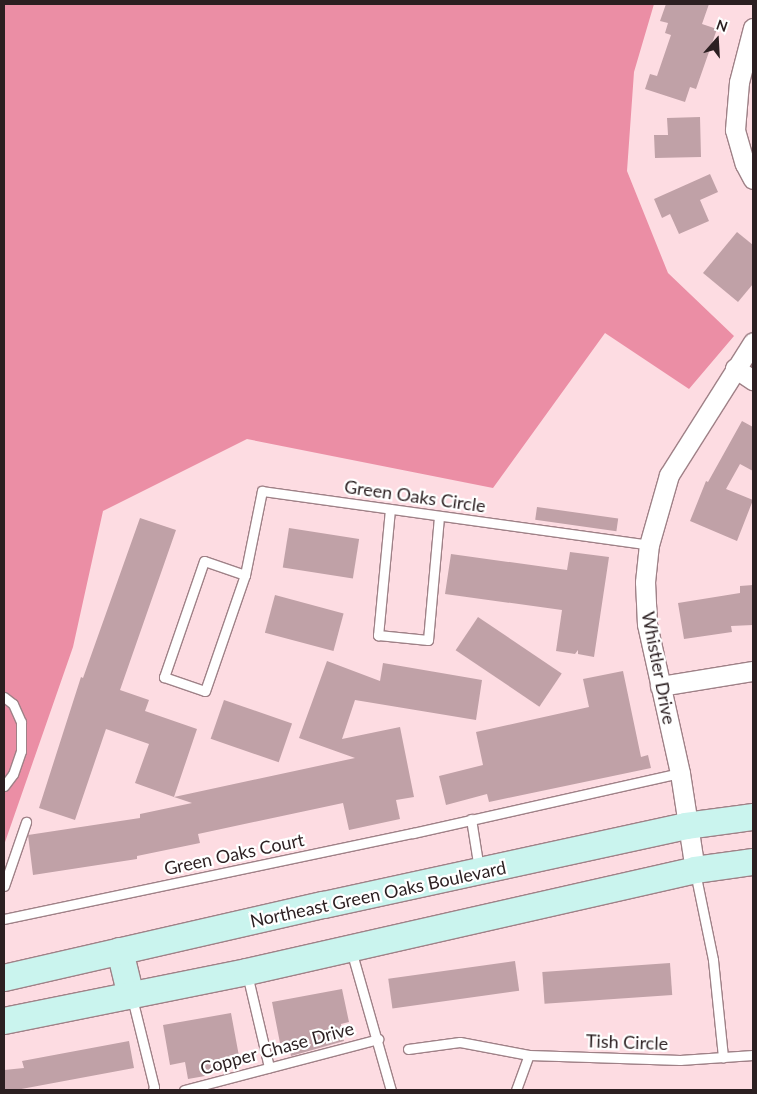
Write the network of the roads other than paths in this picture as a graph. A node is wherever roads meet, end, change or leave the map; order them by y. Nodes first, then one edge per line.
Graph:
1 (753, 28) edge
2 (753, 178) edge
3 (753, 342) edge
4 (735, 368) junction
5 (753, 380) edge
6 (390, 509) junction
7 (440, 516) junction
8 (649, 545) junction
9 (245, 575) junction
10 (753, 671) edge
11 (660, 686) junction
12 (4, 697) edge
13 (680, 773) junction
14 (4, 786) edge
15 (753, 817) edge
16 (470, 819) junction
17 (26, 822) dead end
18 (686, 826) junction
19 (753, 862) edge
20 (695, 870) junction
21 (479, 872) junction
22 (4, 886) edge
23 (4, 919) edge
24 (350, 947) junction
25 (120, 952) junction
26 (247, 972) junction
27 (4, 978) edge
28 (131, 996) junction
29 (4, 1022) edge
30 (378, 1039) junction
31 (408, 1049) dead end
32 (530, 1055) junction
33 (753, 1055) edge
34 (723, 1057) junction
35 (269, 1067) junction
36 (153, 1090) edge
37 (184, 1090) edge
38 (391, 1090) edge
39 (516, 1090) edge

1 - 2 street
3 - 4 street, Whistler Drive
4 - 5 street
4 - 8 street, Whistler Drive
6 - 7 lane, Green Oaks Circle
6 - 7 lane
6 - 9 lane, Green Oaks Circle
7 - 8 lane, Green Oaks Circle
8 - 11 street, Whistler Drive
9 - 9 lane
10 - 11 street
11 - 13 street, Whistler Drive
12 - 14 lane
13 - 16 lane, Green Oaks Court
13 - 18 street, Whistler Drive
15 - 18 main road, Northeast Green Oaks Boulevard
16 - 21 lane
16 - 23 lane, Green Oaks Court
17 - 22 lane
18 - 20 street, Whistler Drive
18 - 21 main road, Northeast Green Oaks Boulevard
19 - 20 main road
20 - 24 main road
20 - 34 lane
21 - 25 main road, Northeast Green Oaks Boulevard
24 - 26 main road
24 - 30 lane
25 - 27 main road, Northeast Green Oaks Boulevard
25 - 28 main road
26 - 28 main road
26 - 35 lane
28 - 29 main road
28 - 36 lane
30 - 35 lane, Copper Chase Drive
30 - 38 lane
31 - 32 lane, Tish Circle
32 - 34 lane, Tish Circle
32 - 39 lane
33 - 34 lane, Tish Circle
35 - 37 lane, Copper Chase Drive

